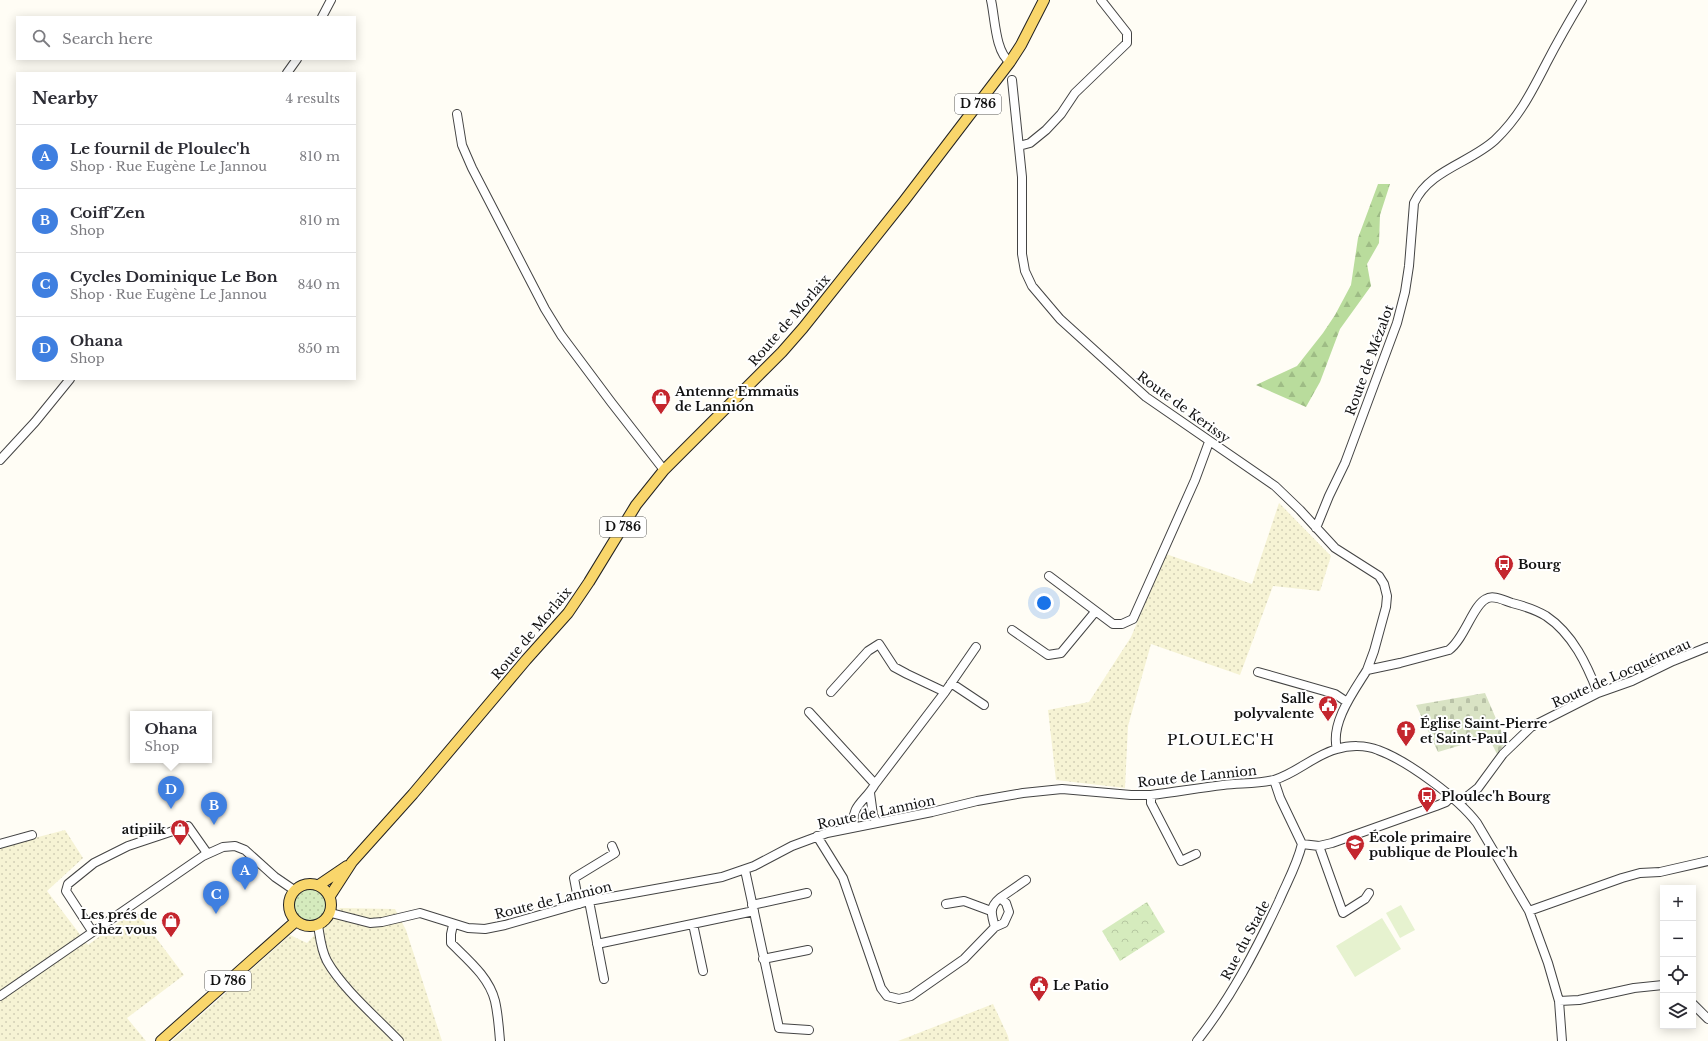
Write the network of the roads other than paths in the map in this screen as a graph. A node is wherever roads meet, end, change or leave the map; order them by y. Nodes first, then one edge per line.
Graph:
1 (332, 0) edge
2 (991, 0) edge
3 (1044, 0) edge
4 (1100, 0) edge
5 (1582, 0) edge
6 (323, 16) edge
7 (296, 60) edge
8 (1010, 62) junction
9 (288, 72) edge
10 (1012, 80) dead end
11 (457, 114) dead end
12 (1020, 146) junction
13 (69, 380) edge
14 (1209, 442) junction
15 (0, 460) edge
16 (664, 470) junction
17 (1316, 528) junction
18 (1049, 576) dead end
19 (1095, 612) junction
20 (1012, 630) dead end
21 (976, 647) dead end
22 (1708, 647) edge
23 (1367, 670) junction
24 (1258, 672) dead end
25 (951, 683) junction
26 (831, 692) dead end
27 (945, 692) junction
28 (1598, 693) junction
29 (1347, 702) junction
30 (984, 705) dead end
31 (809, 712) dead end
32 (1336, 748) junction
33 (1274, 780) junction
34 (875, 784) junction
35 (870, 793) junction
36 (1151, 795) junction
37 (1451, 797) junction
38 (1459, 803) junction
39 (877, 823) junction
40 (854, 827) junction
41 (32, 835) dead end
42 (817, 836) junction
43 (0, 844) edge
44 (1302, 844) junction
45 (612, 846) dead end
46 (1319, 846) junction
47 (207, 854) junction
48 (1196, 854) dead end
49 (1708, 861) edge
50 (352, 862) junction
51 (745, 870) junction
52 (1026, 880) dead end
53 (319, 885) junction
54 (294, 890) junction
55 (807, 893) dead end
56 (1369, 893) dead end
57 (330, 896) junction
58 (1000, 898) junction
59 (589, 901) junction
60 (579, 904) junction
61 (946, 904) dead end
62 (753, 908) junction
63 (991, 911) junction
64 (1529, 911) junction
65 (331, 912) junction
66 (296, 921) junction
67 (692, 924) junction
68 (454, 925) junction
69 (318, 926) junction
70 (995, 927) junction
71 (92, 931) junction
72 (597, 944) junction
73 (808, 950) dead end
74 (763, 959) junction
75 (702, 972) dead end
76 (604, 979) dead end
77 (1660, 985) edge
78 (0, 996) edge
79 (1558, 1001) junction
80 (1696, 1007) edge
81 (1708, 1019) edge
82 (809, 1030) dead end
83 (161, 1041) edge
84 (399, 1041) edge
85 (500, 1041) edge
86 (1197, 1041) edge
87 (1562, 1041) edge

1 - 6 street
2 - 8 street
3 - 8 main road, Route de Morlaix / D 786
4 - 12 street
5 - 17 street, Route de Mézalot
7 - 9 street
8 - 16 main road, Route de Morlaix / D 786
10 - 12 street, Route de Kerissy
11 - 16 street
12 - 14 street, Route de Kerissy
13 - 15 street
14 - 17 street, Route de Kerissy
14 - 19 street
16 - 50 main road, Route de Morlaix / D 786
17 - 23 street, Route de Kerissy
18 - 19 street
19 - 20 street
21 - 25 street
22 - 28 street, Route de Locquémeau
23 - 28 street
23 - 29 street, Route de Kerissy
24 - 29 street
25 - 27 street
25 - 30 street
26 - 27 street
27 - 34 street
28 - 38 street, Route de Locquémeau
29 - 32 street, Route de Kerissy
31 - 34 street
32 - 33 street, Route de Lannion
32 - 37 street
33 - 36 street, Route de Lannion
33 - 44 street
34 - 35 street
35 - 39 street
35 - 40 street
36 - 39 street, Route de Lannion
36 - 48 street
37 - 38 street
37 - 46 street
38 - 64 street
39 - 40 street, Route de Lannion
40 - 42 street, Route de Lannion
41 - 43 street
42 - 51 street, Route de Lannion
42 - 70 street
44 - 46 street
44 - 86 street, Rue du Stade
45 - 60 street
46 - 56 street
47 - 54 street
47 - 71 street
47 - 71 street
49 - 64 street
50 - 53 main road, Route de Morlaix / D 786
50 - 57 main road, Route de Morlaix / D 786
51 - 59 street, Route de Lannion
51 - 62 street
52 - 58 street
53 - 54 main road
53 - 57 main road
54 - 66 main road
55 - 62 street
57 - 65 main road
58 - 63 street
58 - 70 street
59 - 60 street, Route de Lannion
59 - 72 street
60 - 68 street, Route de Lannion
61 - 63 street
62 - 67 street
62 - 74 street
63 - 70 street
64 - 79 street
65 - 68 street, Route de Lannion
65 - 69 main road
66 - 69 main road
66 - 83 main road, D 786
67 - 72 street
67 - 75 street
68 - 85 street
69 - 84 street
71 - 78 street
72 - 76 street
73 - 74 street
74 - 82 street
77 - 79 street
79 - 87 street
80 - 81 street

